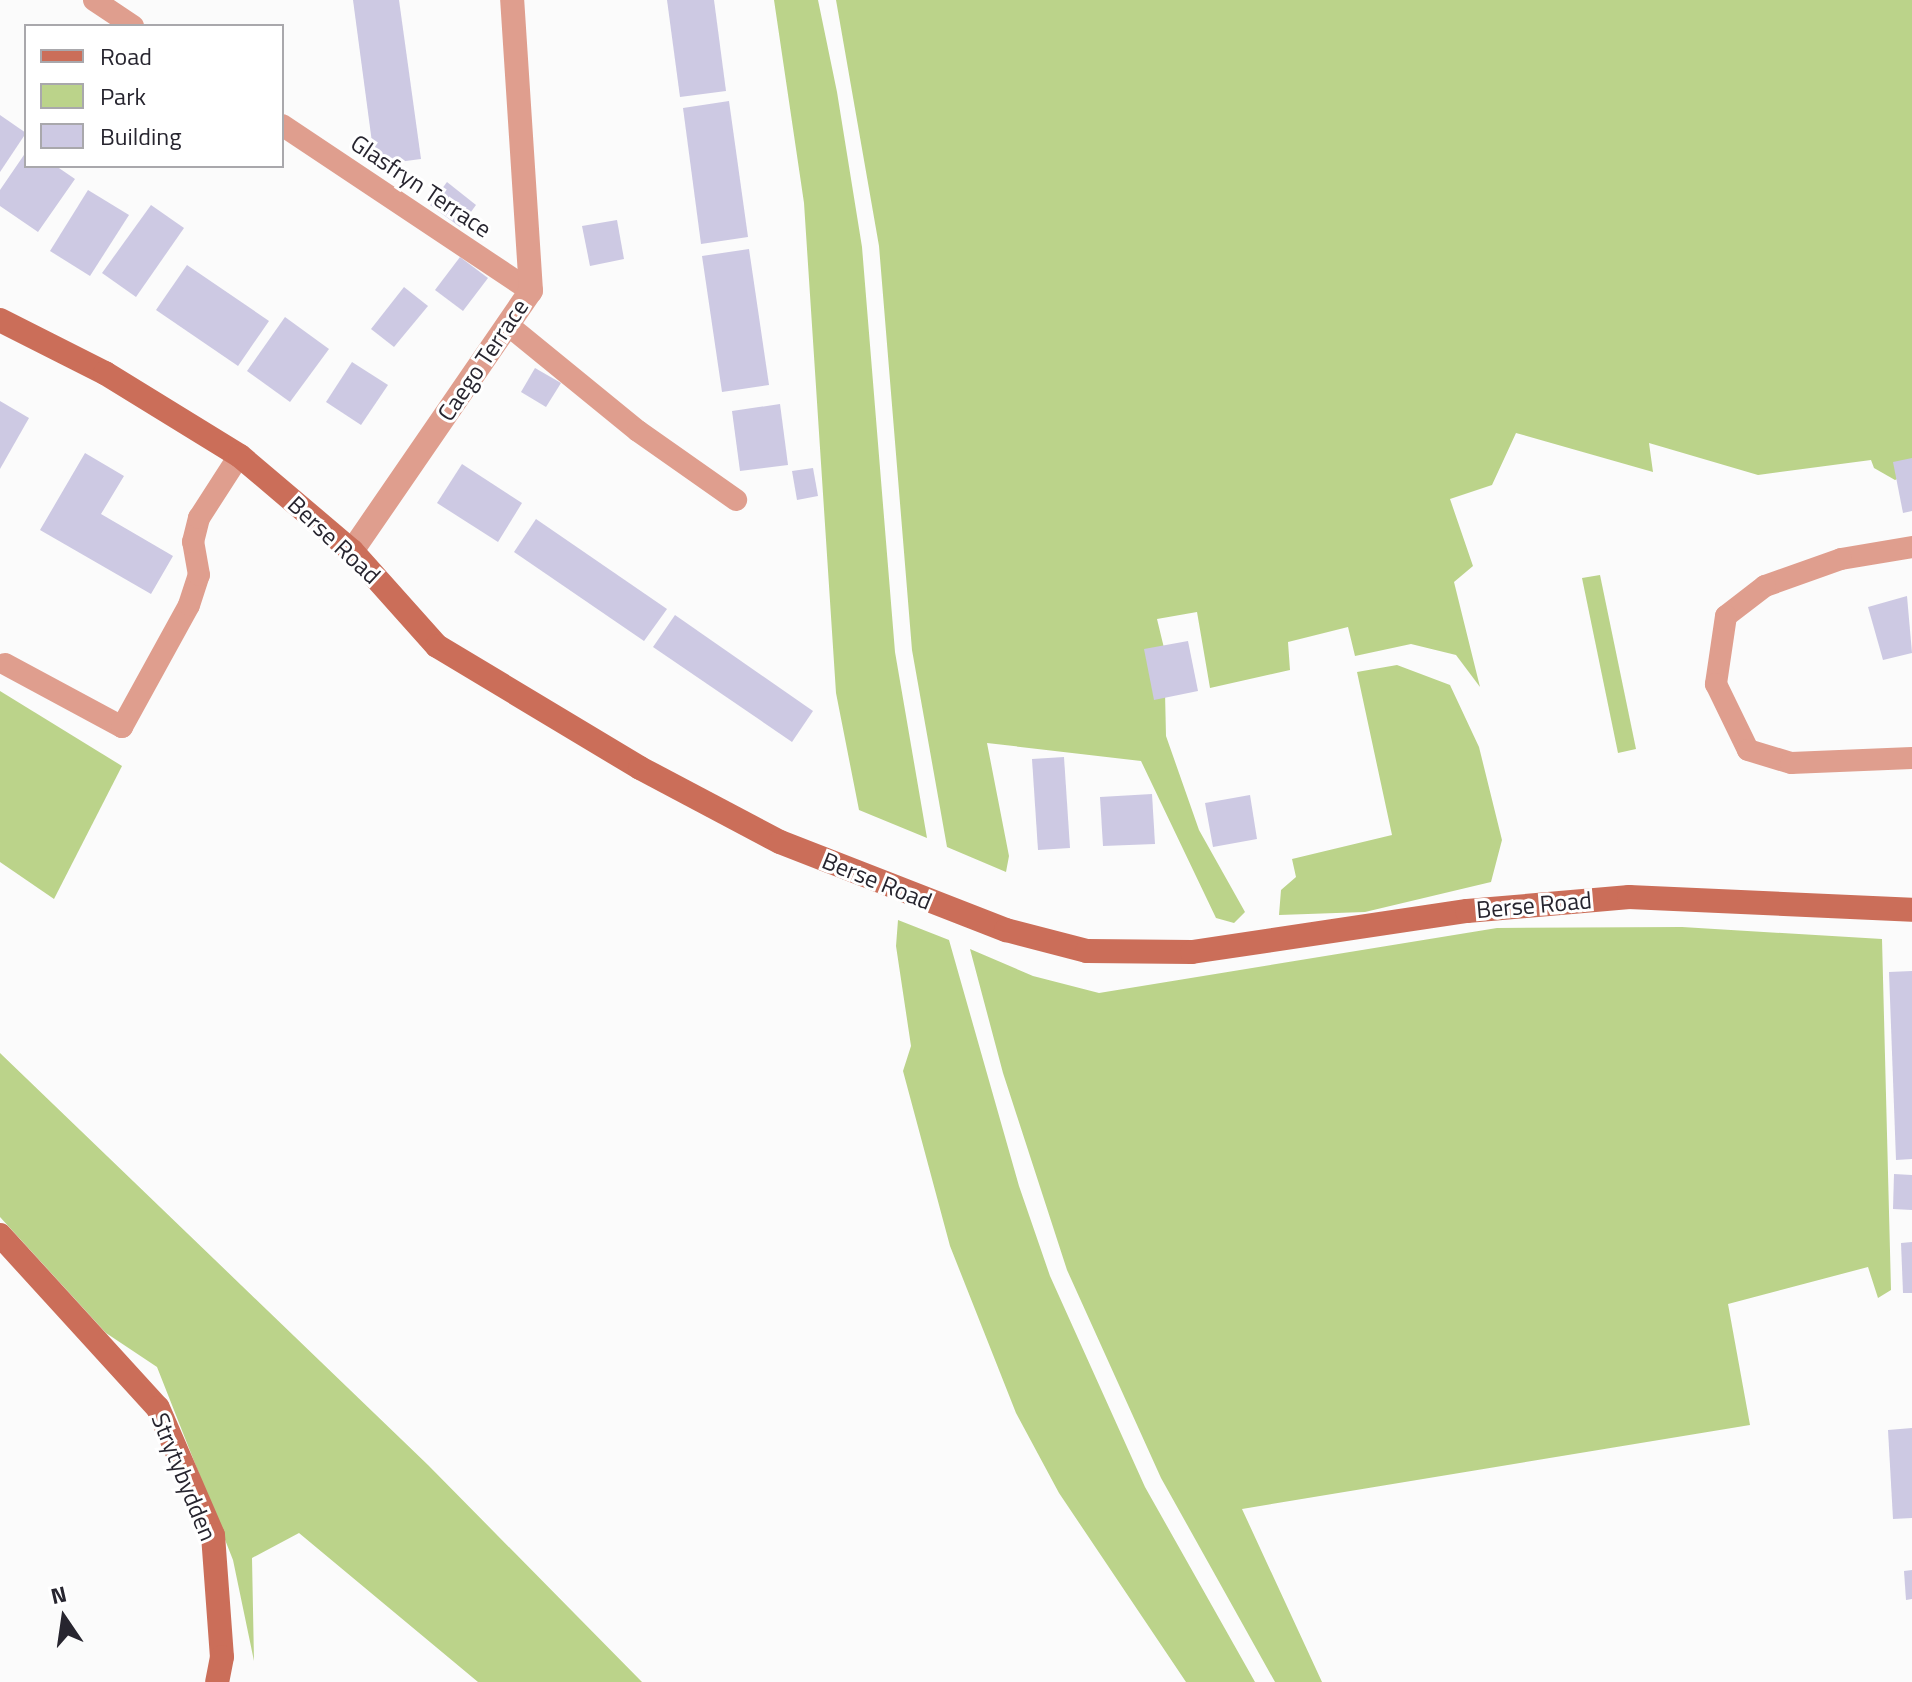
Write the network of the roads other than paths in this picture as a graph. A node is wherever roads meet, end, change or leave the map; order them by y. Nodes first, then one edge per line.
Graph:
1 (94, 0) edge
2 (512, 0) edge
3 (130, 24) edge
4 (284, 126) edge
5 (531, 291) junction
6 (1, 321) edge
7 (508, 325) junction
8 (239, 456) junction
9 (736, 500) dead end
10 (1912, 547) edge
11 (352, 551) junction
12 (5, 664) dead end
13 (1912, 758) edge
14 (1912, 910) edge
15 (0, 1235) edge
16 (217, 1682) edge

1 - 3 lane
2 - 5 street, Caego Terrace
4 - 5 lane, Glasfryn Terrace
5 - 7 street, Caego Terrace
6 - 8 main road, Berse Road
7 - 9 lane
7 - 11 street, Caego Terrace
8 - 11 main road, Berse Road
8 - 12 lane
10 - 13 lane
11 - 14 main road, Berse Road
15 - 16 main road, Strytybydden

